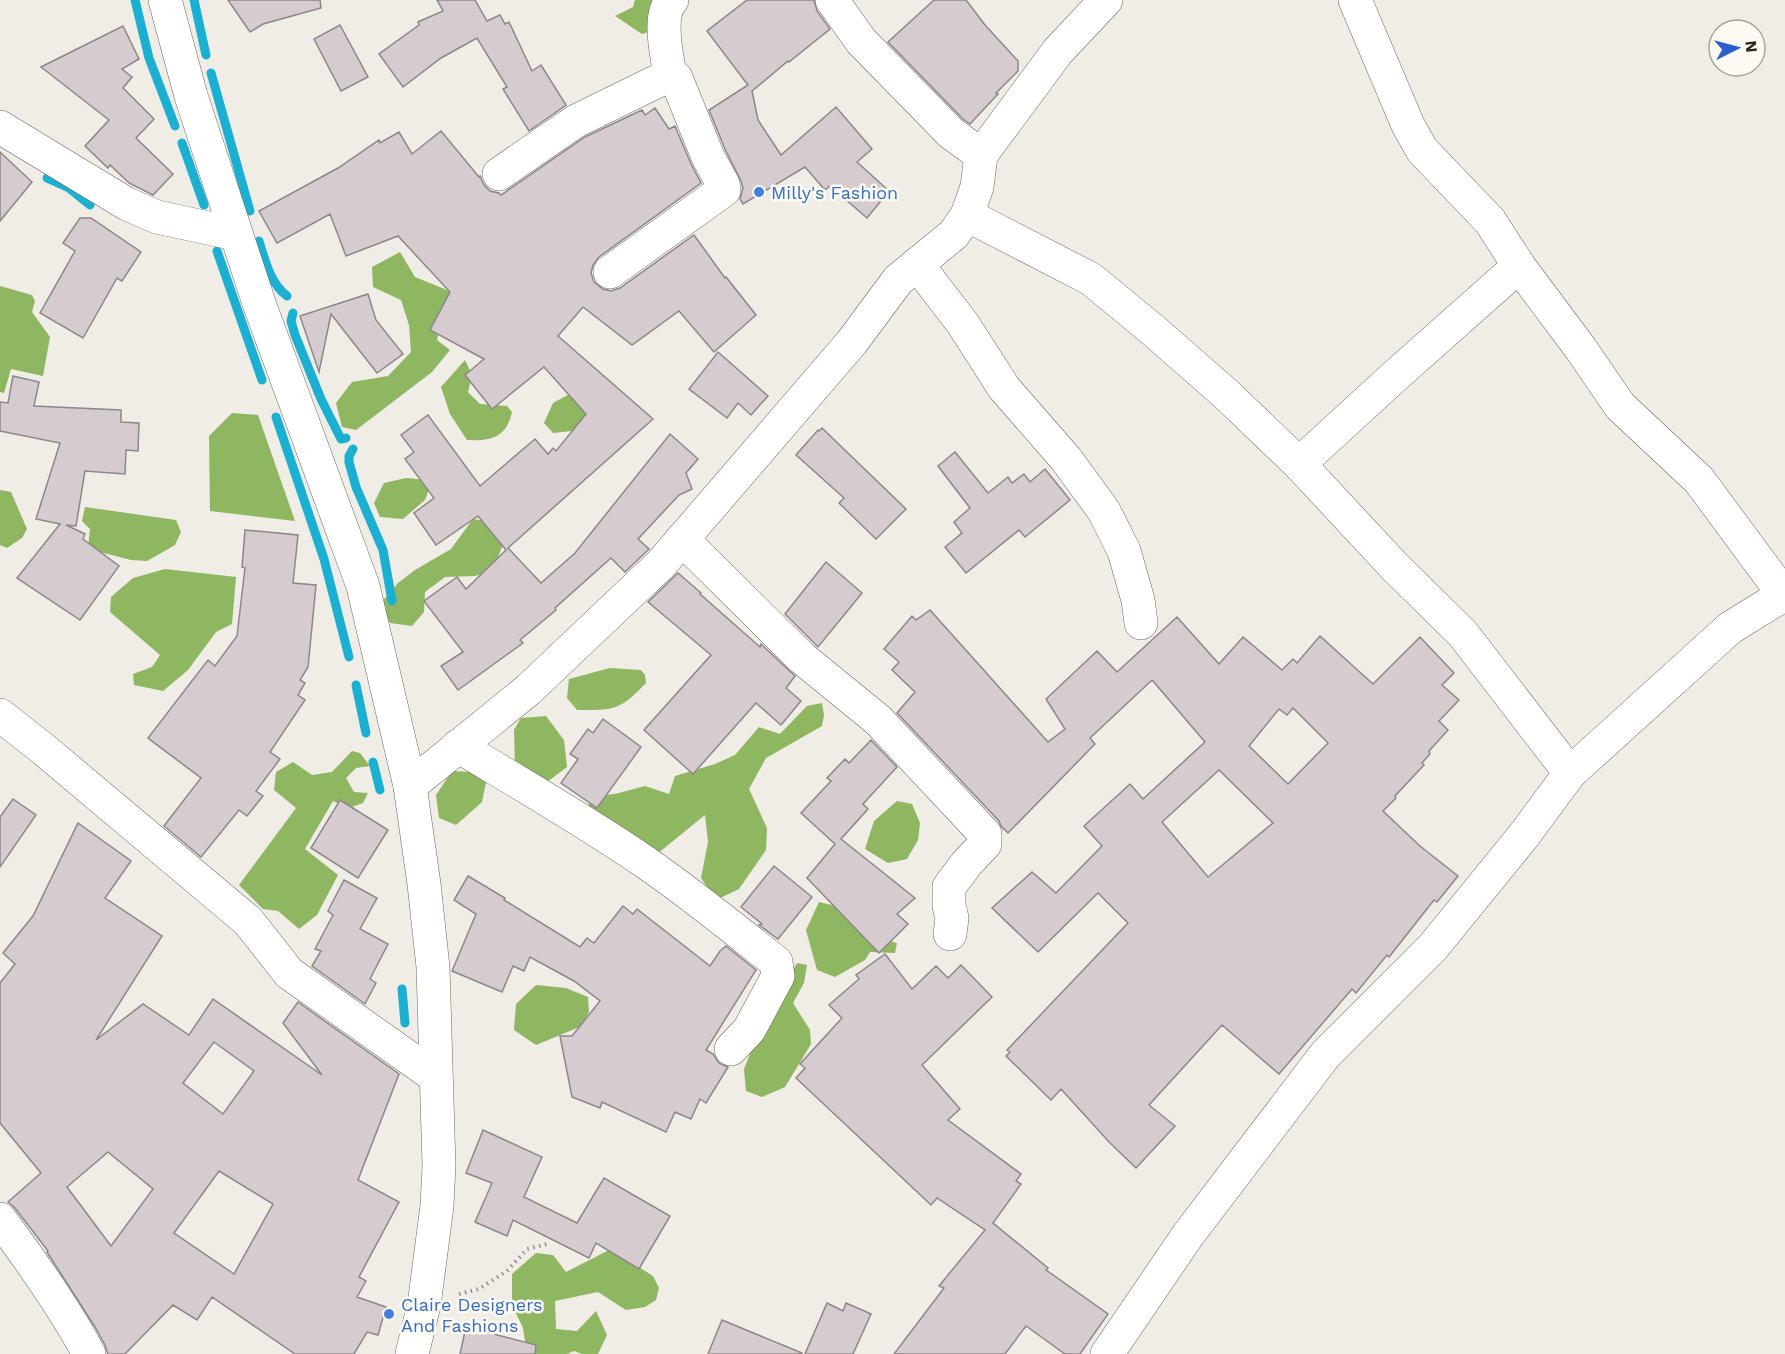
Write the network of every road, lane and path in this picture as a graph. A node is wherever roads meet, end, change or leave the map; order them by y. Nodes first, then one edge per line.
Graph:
1 (165, 0) edge
2 (672, 0) edge
3 (832, 0) edge
4 (1106, 0) edge
5 (1355, 0) edge
6 (670, 75) junction
7 (0, 127) edge
8 (981, 155) junction
9 (499, 174) dead end
10 (967, 215) junction
11 (236, 234) junction
12 (917, 264) junction
13 (1519, 266) junction
14 (610, 272) dead end
15 (1299, 464) junction
16 (682, 539) junction
17 (1784, 595) edge
18 (1141, 622) dead end
19 (0, 715) edge
20 (458, 747) junction
21 (1570, 773) junction
22 (410, 786) junction
23 (950, 934) dead end
24 (731, 1049) dead end
25 (436, 1077) junction
26 (0, 1219) edge
27 (547, 1244) dead end
28 (424, 1305) junction
29 (89, 1354) edge
30 (412, 1354) edge
31 (1107, 1354) edge

1 - 11 street
2 - 6 street
3 - 8 street
4 - 8 street
5 - 13 street
6 - 9 street
6 - 14 street
7 - 11 street
8 - 10 street
10 - 12 street
10 - 15 street
11 - 22 street
12 - 16 street
12 - 18 street
13 - 15 street
13 - 17 street
15 - 21 street
16 - 20 street
16 - 23 street
17 - 21 street
19 - 25 street
20 - 22 street
20 - 24 street
21 - 31 street
22 - 25 street
25 - 28 street
26 - 29 street
27 - 28 path
28 - 30 street

